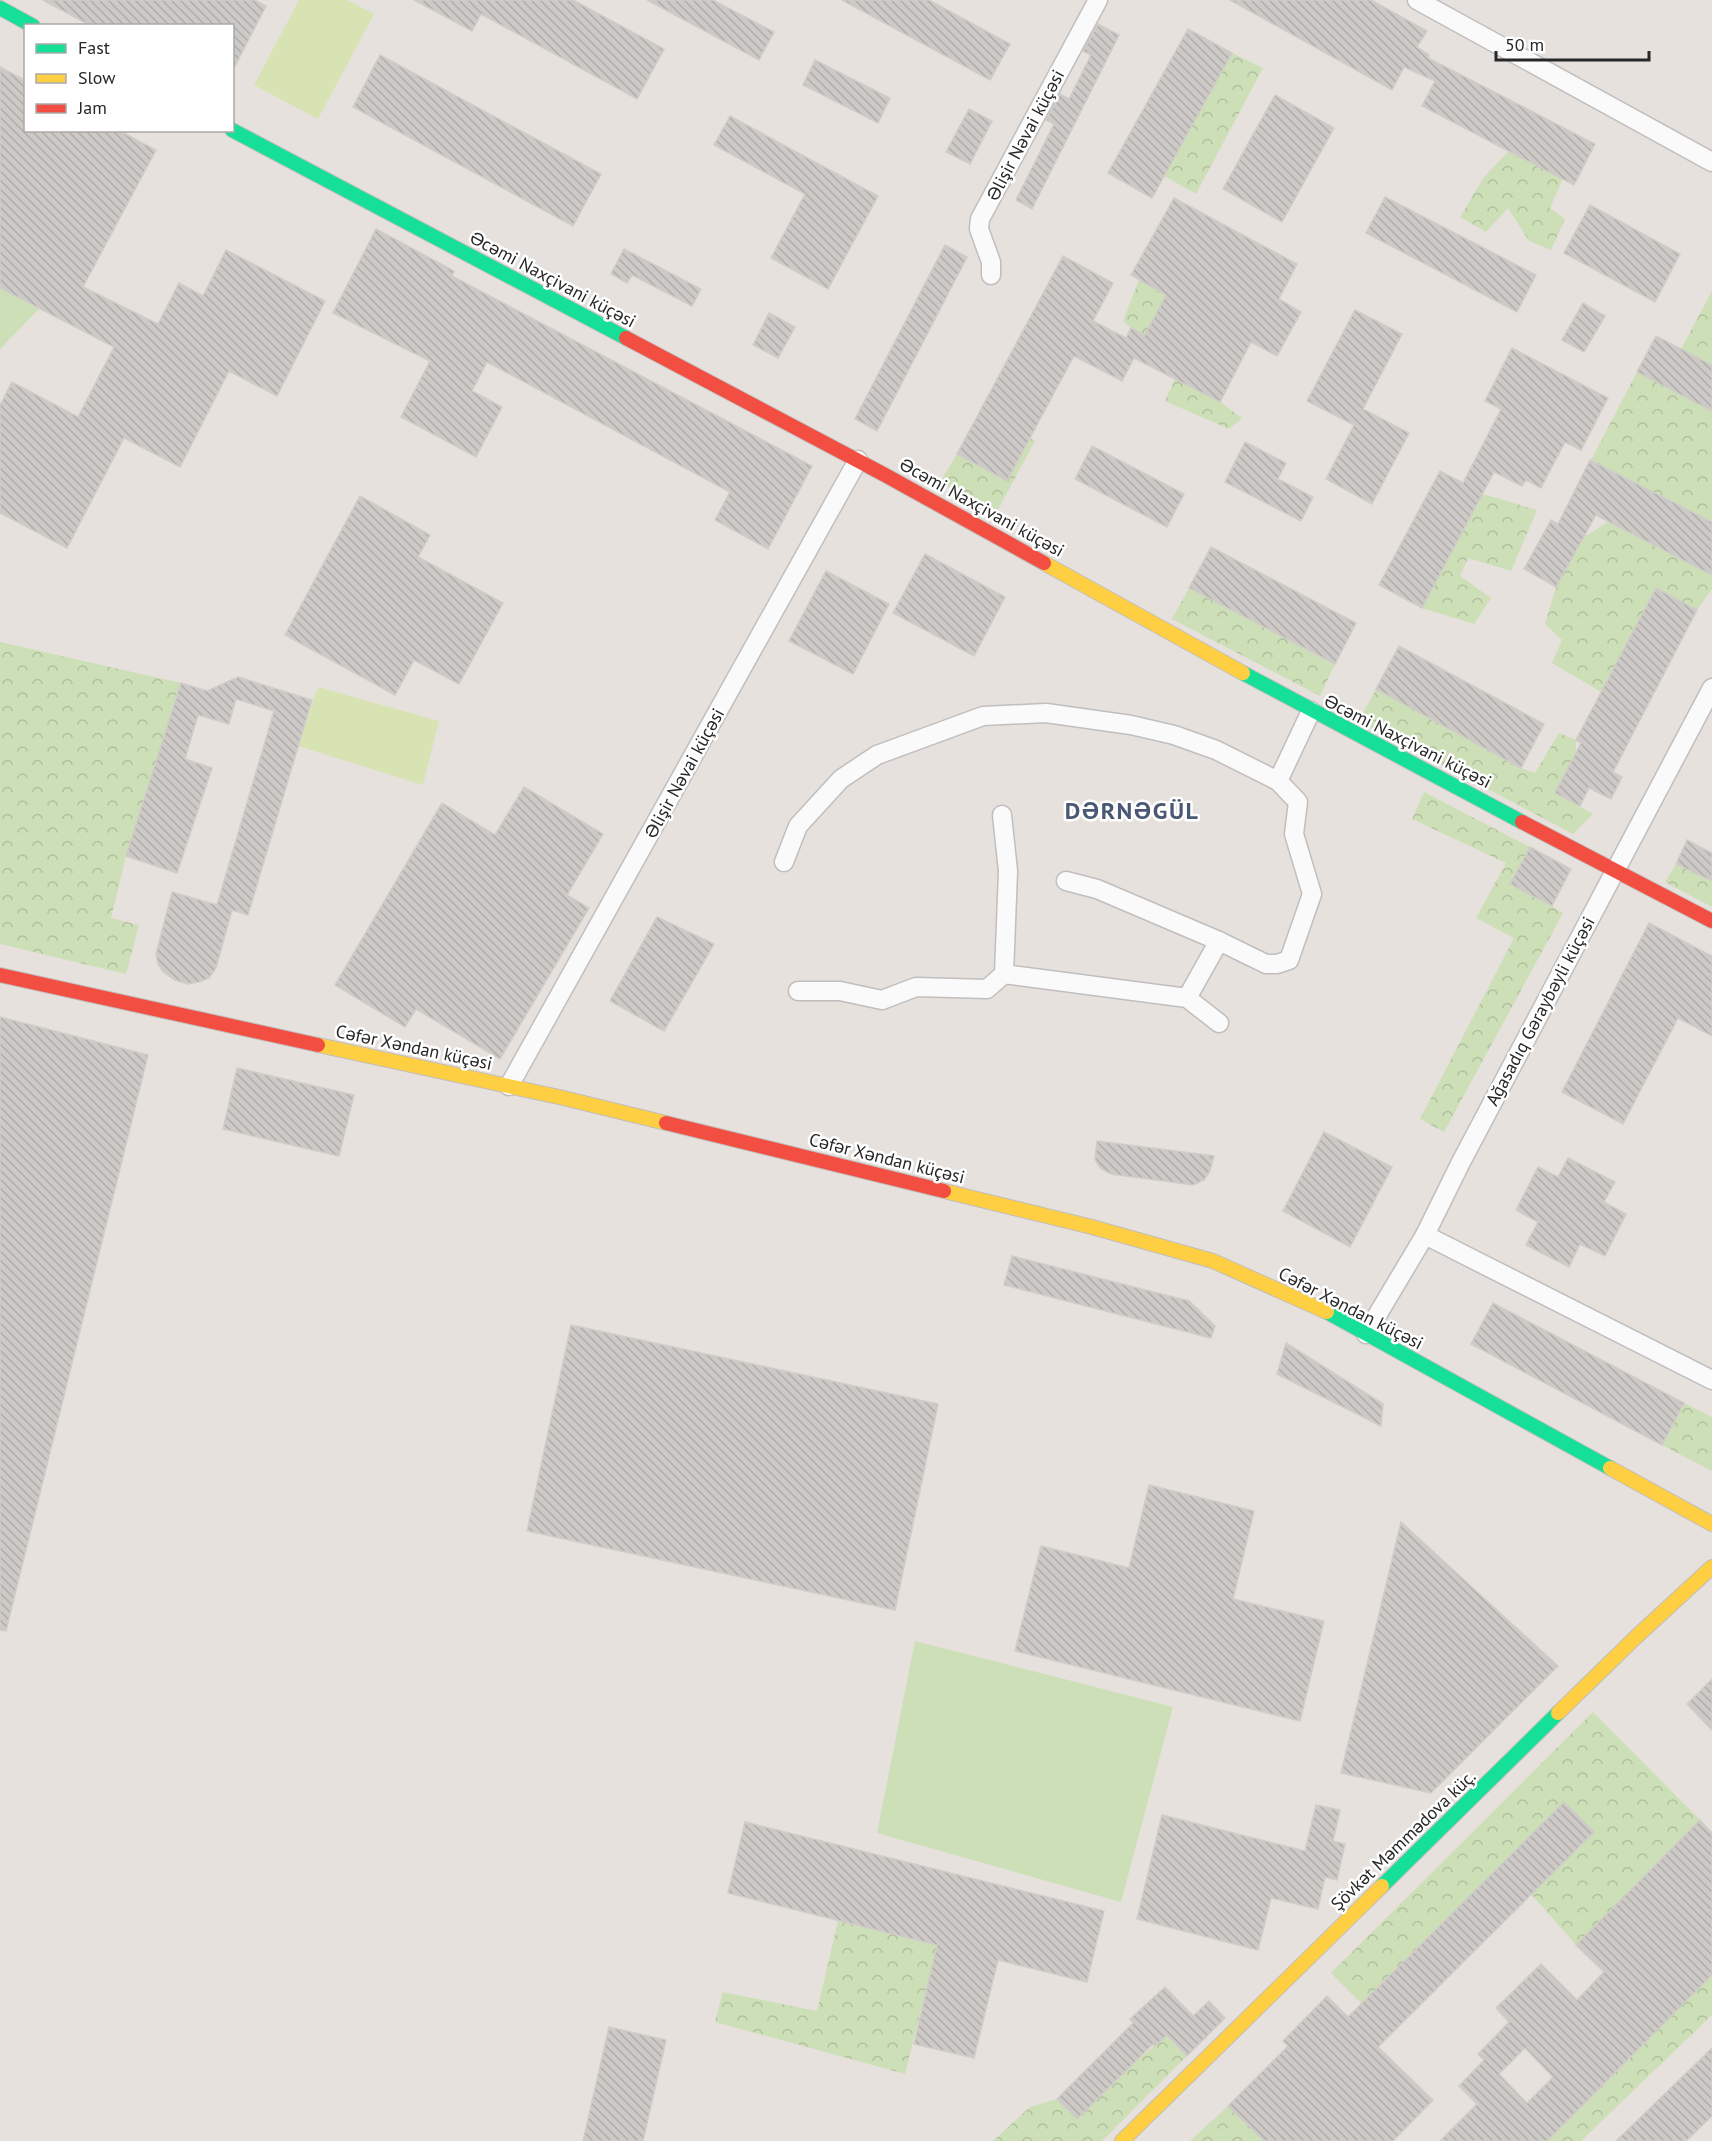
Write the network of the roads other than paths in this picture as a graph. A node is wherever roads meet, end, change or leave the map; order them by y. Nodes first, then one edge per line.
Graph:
1 (1098, 0) edge
2 (1417, 0) edge
3 (0, 8) edge
4 (29, 24) edge
5 (234, 131) edge
6 (1712, 162) edge
7 (991, 275) dead end
8 (858, 460) junction
9 (1712, 688) edge
10 (1311, 711) junction
11 (1278, 781) junction
12 (1002, 815) dead end
13 (784, 862) dead end
14 (1615, 869) junction
15 (1066, 881) dead end
16 (1712, 921) edge
17 (1219, 941) junction
18 (1004, 974) junction
19 (0, 975) edge
20 (798, 991) dead end
21 (1187, 998) junction
22 (1218, 1023) dead end
23 (509, 1086) junction
24 (1425, 1235) junction
25 (1366, 1334) junction
26 (1712, 1380) edge
27 (1712, 1524) edge
28 (1712, 1567) edge
29 (1122, 2141) edge

1 - 7 street, Əlişir Nəvai küçəsi
2 - 6 street
3 - 4 main road
5 - 8 main road, Əcəmi Naxçivani küçəsi
8 - 10 main road, Əcəmi Naxçivani küçəsi
8 - 23 street, Əlişir Nəvai küçəsi
9 - 14 street, Ağasadıq Gəraybəyli küçəsi
10 - 11 street
10 - 14 main road, Əcəmi Naxçivani küçəsi
11 - 13 street
11 - 17 street
12 - 18 street
14 - 16 main road, Əcəmi Naxçivani küçəsi
14 - 24 street, Ağasadıq Gəraybəyli küçəsi
15 - 17 street
17 - 21 street
18 - 20 street
18 - 21 street
19 - 23 main road, Cəfər Xəndan küçəsi
21 - 22 street
23 - 25 main road, Cəfər Xəndan küçəsi
24 - 25 street, Ağasadıq Gəraybəyli küçəsi
24 - 26 street
25 - 27 main road, Cəfər Xəndan küçəsi
28 - 29 main road, Şövkət Məmmədova küç.

